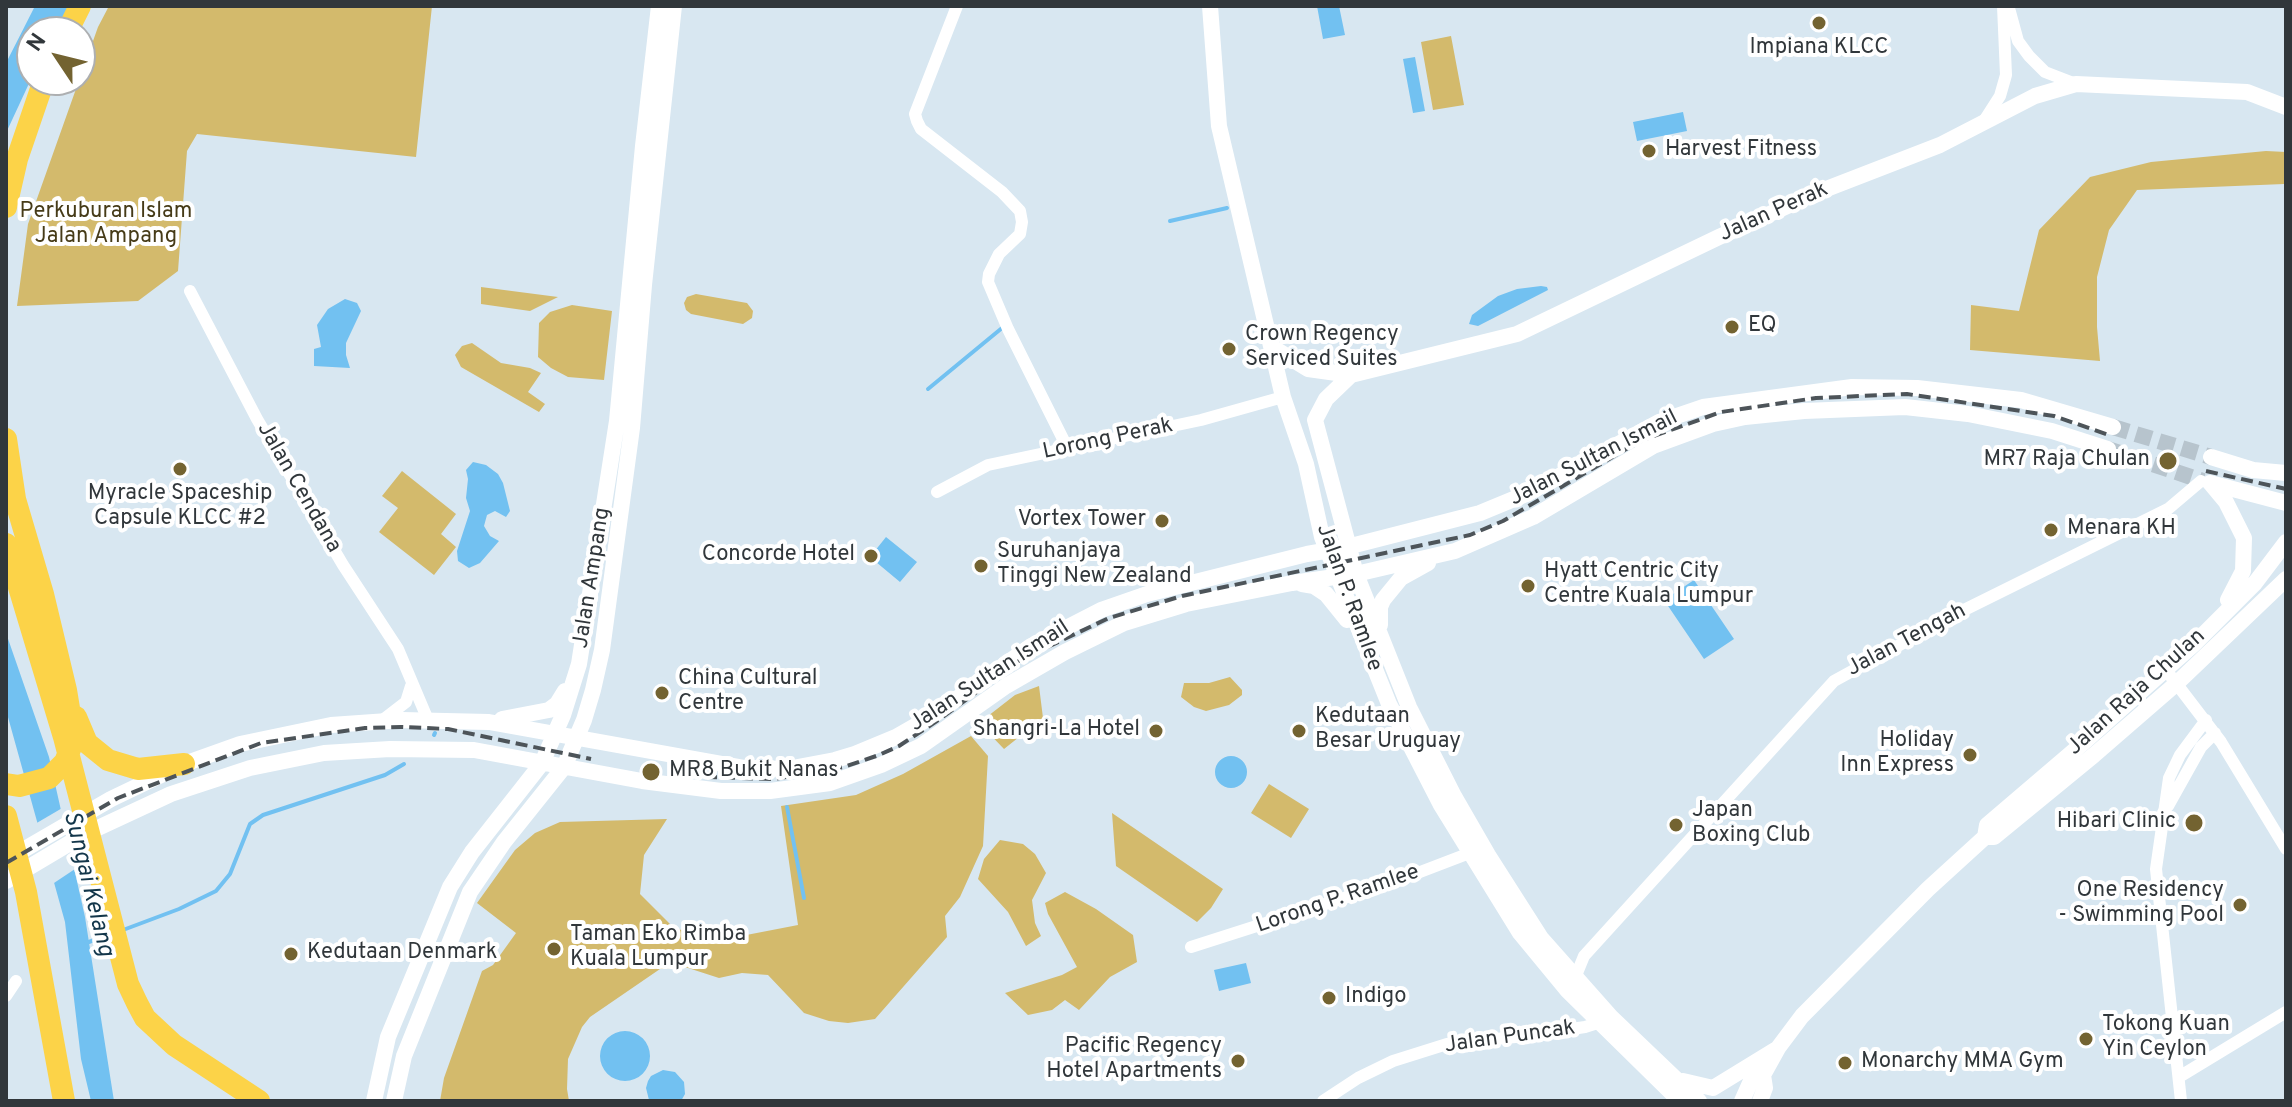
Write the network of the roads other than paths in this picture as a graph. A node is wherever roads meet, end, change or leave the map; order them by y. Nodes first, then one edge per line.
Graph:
1 (659, 6) edge
2 (674, 6) edge
3 (957, 6) edge
4 (1210, 6) edge
5 (2005, 6) edge
6 (2076, 84) junction
7 (39, 96) edge
8 (2286, 107) edge
9 (1981, 124) junction
10 (6, 207) edge
11 (190, 291) dead end
12 (1272, 347) junction
13 (1351, 375) junction
14 (1283, 397) junction
15 (2113, 427) tunnel mouth
16 (6, 439) edge
17 (1068, 449) junction
18 (2108, 449) tunnel mouth
19 (2211, 457) tunnel mouth
20 (2286, 473) edge
21 (2205, 482) junction
22 (937, 492) dead end
23 (2286, 503) edge
24 (2286, 542) edge
25 (6, 544) edge
26 (1325, 544) junction
27 (1347, 547) junction
28 (1442, 555) junction
29 (1356, 574) junction
30 (1338, 577) junction
31 (2286, 579) edge
32 (1292, 583) junction
33 (2206, 631) junction
34 (1361, 638) junction
35 (1382, 643) junction
36 (579, 664) junction
37 (2171, 676) junction
38 (412, 682) junction
39 (66, 690) junction
40 (428, 720) junction
41 (2206, 720) junction
42 (376, 721) junction
43 (489, 722) junction
44 (555, 732) junction
45 (2215, 733) junction
46 (576, 738) junction
47 (542, 763) junction
48 (184, 764) junction
49 (564, 767) junction
50 (6, 784) edge
51 (1447, 800) junction
52 (2165, 812) junction
53 (6, 816) edge
54 (81, 827) junction
55 (2286, 849) edge
56 (1477, 850) junction
57 (6, 860) edge
58 (6, 881) edge
59 (1191, 947) dead end
60 (1575, 978) junction
61 (16, 981) dead end
62 (6, 996) edge
63 (2286, 1012) edge
64 (1606, 1020) junction
65 (1778, 1048) junction
66 (1763, 1075) junction
67 (2179, 1077) junction
68 (1677, 1079) junction
69 (64, 1101) edge
70 (259, 1101) edge
71 (374, 1101) edge
72 (394, 1101) edge
73 (1323, 1101) edge
74 (1680, 1101) edge
75 (1699, 1101) edge
76 (1742, 1101) edge
77 (1760, 1101) edge
78 (2181, 1101) edge

1 - 36 main road, Jalan Ampang
2 - 46 main road, Jalan Ampang
3 - 17 street
4 - 12 main road, Jalan P. Ramlee
5 - 6 street
5 - 9 street
6 - 8 main road, Jalan Perak
6 - 9 main road, Jalan Perak
7 - 10 highway
9 - 13 main road, Jalan Perak
11 - 38 street, Jalan Cendana
12 - 13 main road, Jalan Perak
12 - 14 main road, Jalan P. Ramlee
13 - 27 main road, Jalan P. Ramlee
14 - 17 street, Lorong Perak
14 - 26 main road, Jalan P. Ramlee
15 - 27 main road, Jalan Sultan Ismail
16 - 39 highway
17 - 22 street, Lorong Perak
18 - 28 main road, Jalan Sultan Ismail
19 - 20 main road
21 - 23 main road
21 - 33 main road
21 - 60 street, Jalan Tengah
24 - 33 main road, Jalan Raja Chulan
25 - 70 highway
26 - 27 main road, Jalan Sultan Ismail
26 - 30 main road, Jalan P. Ramlee
26 - 46 main road, Jalan Sultan Ismail
27 - 29 main road, Jalan P. Ramlee
28 - 29 main road, Jalan Sultan Ismail
28 - 35 main road
29 - 30 main road, Jalan Sultan Ismail
29 - 35 main road, Jalan P. Ramlee
30 - 32 main road, Jalan Sultan Ismail
30 - 34 main road, Jalan P. Ramlee
31 - 37 main road, Jalan Raja Chulan
32 - 34 main road
32 - 49 main road, Jalan Sultan Ismail
33 - 37 main road, Jalan Raja Chulan
34 - 51 main road, Jalan P. Ramlee
35 - 51 main road, Jalan P. Ramlee
36 - 43 main road
36 - 44 main road, Jalan Ampang
37 - 41 street
37 - 65 main road, Jalan Raja Chulan
38 - 40 street, Jalan Cendana
38 - 42 street
39 - 48 highway
39 - 50 highway
40 - 42 main road, Jalan Sultan Ismail
40 - 43 main road, Jalan Sultan Ismail
41 - 45 street
41 - 52 street
42 - 48 main road, Jalan Sultan Ismail
43 - 44 main road, Jalan Sultan Ismail
44 - 46 main road, Jalan Sultan Ismail
44 - 47 main road, Jalan Ampang
45 - 52 street
45 - 55 street
46 - 49 main road, Jalan Ampang
47 - 49 main road, Jalan Sultan Ismail
47 - 54 main road, Jalan Sultan Ismail
47 - 71 main road, Jalan Ampang
48 - 54 main road, Jalan Sultan Ismail
49 - 72 main road, Jalan Ampang
51 - 56 main road, Jalan P. Ramlee
52 - 67 street
53 - 69 highway
54 - 57 main road, Jalan Sultan Ismail
54 - 58 main road, Jalan Sultan Ismail
56 - 59 street, Lorong P. Ramlee
56 - 60 main road, Jalan P. Ramlee
56 - 64 main road, Jalan P. Ramlee
60 - 64 main road, Jalan P. Ramlee
61 - 62 street
63 - 67 street
64 - 68 main road, Jalan P. Ramlee
64 - 73 street, Jalan Puncak
64 - 74 main road, Jalan P. Ramlee
65 - 66 main road, Jalan Raja Chulan
65 - 68 main road
66 - 76 main road, Jalan Raja Chulan
66 - 77 main road, Jalan Raja Chulan
67 - 78 street
68 - 75 main road, Jalan P. Ramlee

